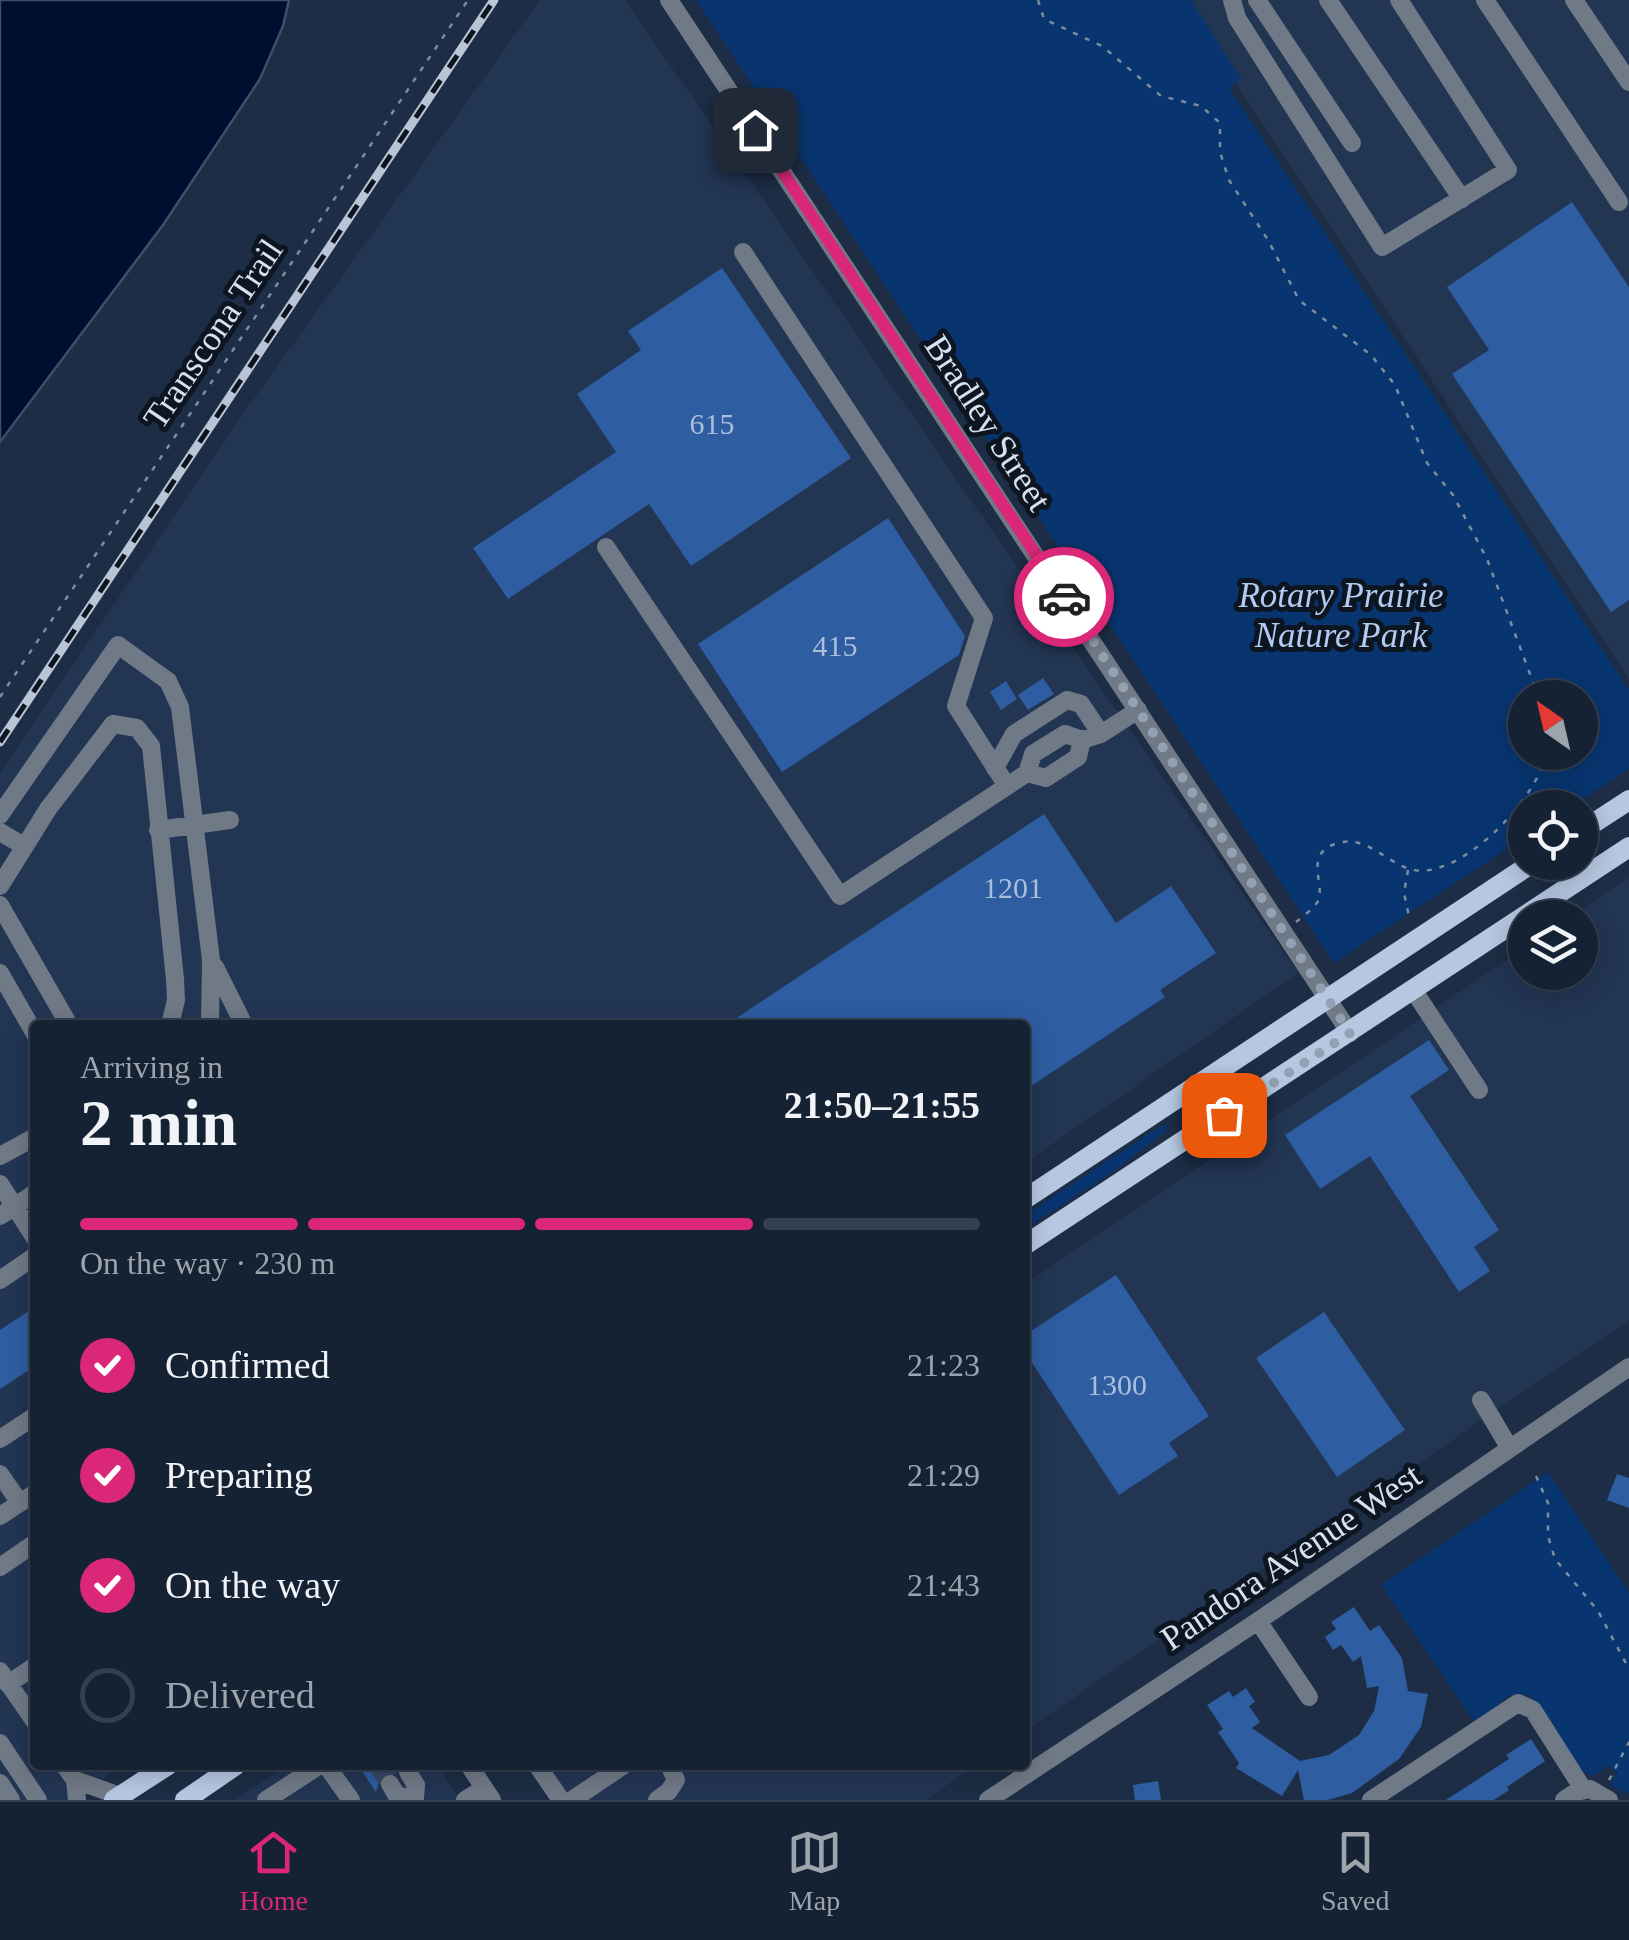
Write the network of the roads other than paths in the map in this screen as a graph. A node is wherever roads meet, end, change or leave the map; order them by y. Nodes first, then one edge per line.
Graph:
1 (669, 0) edge
2 (1232, 0) edge
3 (1257, 0) edge
4 (1328, 0) edge
5 (1399, 0) edge
6 (1485, 0) edge
7 (1574, 0) edge
8 (1629, 82) edge
9 (1352, 143) dead end
10 (1462, 199) junction
11 (1626, 205) edge
12 (743, 252) dead end
13 (606, 548) dead end
14 (1138, 710) junction
15 (1101, 734) junction
16 (1082, 740) junction
17 (996, 768) junction
18 (1027, 774) junction
19 (1007, 786) junction
20 (1629, 800) edge
21 (0, 814) edge
22 (230, 820) dead end
23 (1598, 820) edge
24 (195, 827) junction
25 (158, 830) junction
26 (0, 832) edge
27 (24, 846) junction
28 (1629, 847) edge
29 (1508, 879) edge
30 (0, 886) edge
31 (0, 906) edge
32 (211, 960) junction
33 (0, 972) edge
34 (1414, 991) junction
35 (1328, 998) junction
36 (66, 1020) edge
37 (171, 1020) edge
38 (210, 1020) edge
39 (241, 1020) edge
40 (30, 1025) edge
41 (1350, 1033) junction
42 (1480, 1090) dead end
43 (30, 1140) edge
44 (0, 1156) edge
45 (0, 1184) edge
46 (30, 1196) edge
47 (1030, 1197) edge
48 (7, 1211) edge
49 (30, 1233) edge
50 (1030, 1242) edge
51 (30, 1259) edge
52 (0, 1280) edge
53 (1629, 1367) edge
54 (1480, 1400) dead end
55 (30, 1419) edge
56 (0, 1439) edge
57 (1509, 1447) junction
58 (0, 1474) edge
59 (28, 1498) edge
60 (0, 1516) edge
61 (30, 1546) edge
62 (0, 1567) edge
63 (1258, 1620) junction
64 (30, 1668) edge
65 (4, 1678) edge
66 (1309, 1697) dead end
67 (30, 1715) edge
68 (0, 1743) edge
69 (160, 1770) edge
70 (229, 1770) edge
71 (322, 1770) edge
72 (331, 1770) edge
73 (475, 1770) edge
74 (540, 1770) edge
75 (617, 1770) edge
76 (671, 1770) edge
77 (70, 1773) edge
78 (399, 1778) tunnel mouth
79 (0, 1782) edge
80 (488, 1794) edge
81 (1597, 1794) edge
82 (117, 1798) edge
83 (191, 1798) edge
84 (415, 1799) edge
85 (11, 1800) edge
86 (38, 1800) edge
87 (77, 1800) edge
88 (266, 1800) edge
89 (350, 1800) edge
90 (465, 1800) edge
91 (560, 1800) edge
92 (572, 1800) edge
93 (656, 1800) edge
94 (988, 1800) edge
95 (1371, 1800) edge
96 (1564, 1800) edge

1 - 14 street, Bradley Street
2 - 10 street
3 - 9 street
4 - 10 street
5 - 10 street
6 - 11 street
7 - 8 street
12 - 17 street
13 - 19 street
14 - 15 street
14 - 35 street, Bradley Street
15 - 16 street
15 - 17 street
16 - 18 street
16 - 18 street
17 - 19 street
18 - 19 street
20 - 23 main road
21 - 24 street
22 - 24 street
24 - 25 street
24 - 32 street
25 - 27 street
25 - 37 street
26 - 27 street
27 - 30 street
28 - 34 main road
29 - 35 main road
31 - 36 street
32 - 38 street
32 - 39 street
33 - 40 street
34 - 41 main road
34 - 42 street
35 - 41 street, Bradley Street
35 - 47 main road
41 - 50 main road
43 - 44 street
45 - 48 street
46 - 48 street
48 - 49 street
51 - 52 street
53 - 57 street, Pandora Avenue West
54 - 57 street
55 - 56 street
57 - 63 street, Pandora Avenue West
58 - 59 street
59 - 60 street
61 - 62 street
63 - 66 street
63 - 94 street, Pandora Avenue West
64 - 65 street
65 - 67 street
68 - 86 street
69 - 82 main road
70 - 83 main road
71 - 88 street
72 - 89 street
73 - 80 street
74 - 91 street
75 - 92 street
76 - 93 street
77 - 82 street
77 - 87 street
78 - 84 street
79 - 85 street
80 - 90 street
81 - 95 street
81 - 96 street

